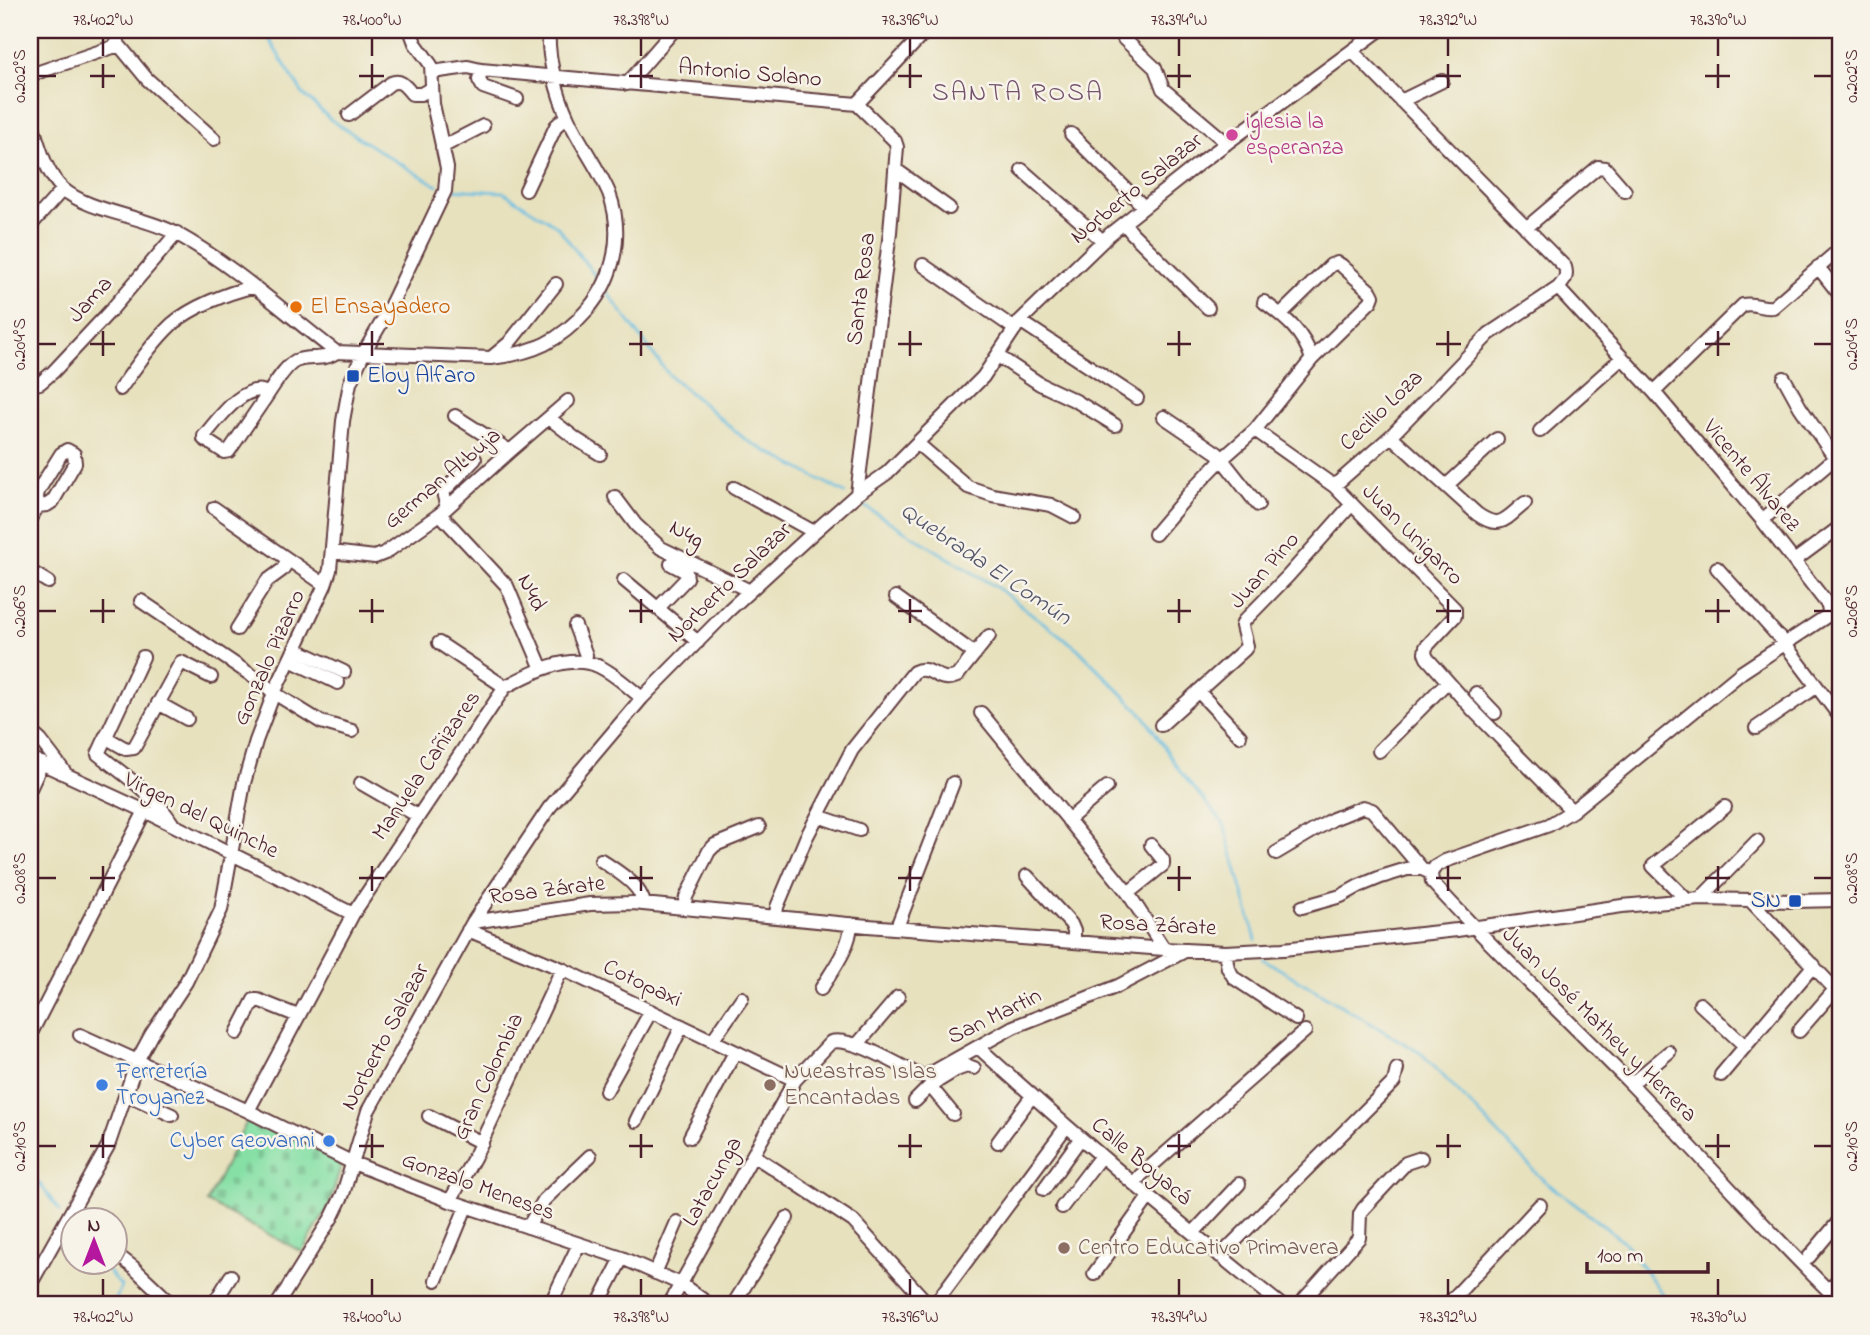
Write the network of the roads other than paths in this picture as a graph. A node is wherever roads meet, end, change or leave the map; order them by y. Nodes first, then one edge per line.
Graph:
1 (114, 30) edge
2 (413, 30) edge
3 (549, 30) edge
4 (674, 30) edge
5 (926, 30) edge
6 (1380, 30) edge
7 (1124, 39) dead end
8 (120, 46) junction
9 (1352, 51) junction
10 (481, 70) junction
11 (432, 72) junction
12 (30, 75) edge
13 (554, 77) junction
14 (1441, 81) dead end
15 (627, 84) junction
16 (432, 88) junction
17 (516, 99) dead end
18 (1401, 101) junction
19 (857, 104) junction
20 (349, 115) dead end
21 (567, 116) junction
22 (30, 117) edge
23 (483, 127) dead end
24 (1071, 134) dead end
25 (214, 139) dead end
26 (1226, 144) junction
27 (442, 147) junction
28 (895, 169) junction
29 (1022, 170) dead end
30 (63, 189) junction
31 (526, 190) dead end
32 (1625, 191) dead end
33 (1144, 207) junction
34 (949, 208) dead end
35 (1124, 223) junction
36 (30, 226) edge
37 (1526, 228) junction
38 (177, 233) junction
39 (1102, 241) junction
40 (1840, 248) edge
41 (923, 265) dead end
42 (1818, 267) junction
43 (556, 284) dead end
44 (253, 287) junction
45 (1558, 288) junction
46 (1840, 295) edge
47 (1264, 302) dead end
48 (1208, 308) dead end
49 (1281, 314) junction
50 (1017, 325) junction
51 (336, 352) junction
52 (363, 354) junction
53 (998, 355) junction
54 (491, 358) junction
55 (1622, 358) junction
56 (1312, 359) junction
57 (1784, 378) dead end
58 (30, 385) edge
59 (120, 389) dead end
60 (1654, 392) junction
61 (268, 394) junction
62 (1137, 398) dead end
63 (568, 401) dead end
64 (455, 415) dead end
65 (1164, 417) dead end
66 (549, 418) junction
67 (1115, 425) dead end
68 (1255, 430) junction
69 (1539, 430) dead end
70 (1391, 436) junction
71 (1497, 439) dead end
72 (917, 443) junction
73 (509, 451) junction
74 (600, 454) dead end
75 (1838, 456) edge
76 (475, 459) dead end
77 (1222, 459) junction
78 (1334, 486) junction
79 (1446, 486) junction
80 (734, 488) dead end
81 (857, 494) junction
82 (615, 497) dead end
83 (1525, 503) dead end
84 (1352, 504) junction
85 (1258, 505) dead end
86 (38, 506) dead end
87 (215, 508) dead end
88 (444, 511) junction
89 (1074, 517) dead end
90 (30, 519) edge
91 (1762, 520) junction
92 (1840, 527) edge
93 (814, 532) junction
94 (1155, 534) dead end
95 (332, 552) junction
96 (289, 559) junction
97 (1794, 561) junction
98 (671, 564) dead end
99 (1717, 568) dead end
100 (30, 572) edge
101 (624, 580) dead end
102 (48, 582) dead end
103 (325, 585) junction
104 (750, 591) junction
105 (897, 597) dead end
106 (141, 601) dead end
107 (658, 608) junction
108 (575, 626) dead end
109 (237, 629) dead end
110 (989, 636) dead end
111 (698, 642) junction
112 (439, 643) dead end
113 (1784, 643) junction
114 (975, 654) junction
115 (292, 655) junction
116 (143, 657) dead end
117 (584, 662) junction
118 (542, 669) junction
119 (211, 677) dead end
120 (341, 677) dead end
121 (1447, 682) junction
122 (505, 687) junction
123 (1816, 687) junction
124 (1198, 691) junction
125 (274, 693) junction
126 (642, 698) junction
127 (1477, 701) junction
128 (158, 703) junction
129 (981, 713) dead end
130 (1495, 713) dead end
131 (1840, 717) edge
132 (187, 719) dead end
133 (1161, 725) dead end
134 (1756, 728) dead end
135 (352, 730) dead end
136 (30, 731) edge
137 (1240, 736) dead end
138 (104, 737) junction
139 (1379, 751) dead end
140 (36, 760) edge
141 (66, 774) junction
142 (361, 783) dead end
143 (953, 783) dead end
144 (1107, 787) dead end
145 (30, 789) edge
146 (1725, 807) dead end
147 (145, 811) junction
148 (1572, 811) junction
149 (818, 816) junction
150 (418, 817) junction
151 (1068, 820) junction
152 (174, 826) junction
153 (759, 827) dead end
154 (859, 830) dead end
155 (1757, 841) dead end
156 (1151, 845) dead end
157 (1276, 853) dead end
158 (231, 855) junction
159 (601, 860) dead end
160 (1428, 875) junction
161 (1027, 876) dead end
162 (1128, 893) junction
163 (1694, 899) junction
164 (1750, 900) junction
165 (1840, 900) edge
166 (644, 904) junction
167 (1302, 907) dead end
168 (684, 908) junction
169 (353, 914) junction
170 (776, 917) junction
171 (850, 924) junction
172 (471, 926) junction
173 (897, 927) junction
174 (1474, 928) junction
175 (1074, 942) junction
176 (1164, 950) junction
177 (1187, 950) junction
178 (1225, 952) junction
179 (1814, 965) junction
180 (562, 969) junction
181 (821, 989) dead end
182 (898, 997) dead end
183 (741, 998) dead end
184 (1700, 1003) dead end
185 (651, 1011) junction
186 (299, 1016) junction
187 (1296, 1019) dead end
188 (682, 1027) junction
189 (1305, 1031) dead end
190 (1799, 1031) dead end
191 (237, 1033) dead end
192 (30, 1035) edge
193 (80, 1035) dead end
194 (712, 1041) junction
195 (857, 1045) junction
196 (1745, 1046) junction
197 (978, 1047) junction
198 (736, 1052) junction
199 (1669, 1052) dead end
200 (137, 1061) junction
201 (954, 1066) junction
202 (974, 1068) dead end
203 (1397, 1069) dead end
204 (1721, 1075) dead end
205 (795, 1080) junction
206 (1631, 1084) junction
207 (930, 1086) junction
208 (606, 1091) dead end
209 (126, 1094) junction
210 (1032, 1096) junction
211 (915, 1101) dead end
212 (248, 1111) junction
213 (953, 1114) dead end
214 (172, 1115) dead end
215 (429, 1116) dead end
216 (636, 1121) dead end
217 (1066, 1127) junction
218 (690, 1137) dead end
219 (1080, 1139) junction
220 (998, 1142) dead end
221 (482, 1143) junction
222 (753, 1155) junction
223 (590, 1156) dead end
224 (1101, 1156) junction
225 (1421, 1158) dead end
226 (353, 1163) junction
227 (1134, 1183) junction
228 (1239, 1184) dead end
229 (1044, 1189) dead end
230 (1149, 1197) junction
231 (450, 1201) junction
232 (1540, 1205) dead end
233 (78, 1206) edge
234 (466, 1207) junction
235 (1062, 1207) dead end
236 (787, 1218) dead end
237 (1840, 1220) edge
238 (677, 1223) dead end
239 (528, 1227) junction
240 (1193, 1233) junction
241 (60, 1235) edge
242 (579, 1244) junction
243 (1220, 1256) junction
244 (1809, 1256) dead end
245 (622, 1258) junction
246 (130, 1265) edge
247 (33, 1269) edge
248 (655, 1273) junction
249 (1094, 1274) dead end
250 (232, 1276) dead end
251 (1840, 1278) edge
252 (436, 1280) dead end
253 (681, 1284) junction
254 (30, 1285) edge
255 (1829, 1291) junction
256 (1840, 1302) edge
257 (173, 1305) edge
258 (213, 1305) edge
259 (276, 1305) edge
260 (550, 1305) edge
261 (598, 1305) edge
262 (669, 1305) edge
263 (710, 1305) edge
264 (733, 1305) edge
265 (932, 1305) edge
266 (1281, 1305) edge
267 (1299, 1305) edge
268 (1447, 1305) edge

1 - 8 street
2 - 11 street, Gonzalo Pizarro
3 - 13 street
4 - 15 street
5 - 19 street
6 - 9 street, Norberto Salazar
7 - 26 street
8 - 12 street
8 - 25 street
9 - 18 street
9 - 26 street, Norberto Salazar
10 - 11 street, Antonio Solano
10 - 13 street, Antonio Solano
10 - 17 street
11 - 16 street, Gonzalo Pizarro
13 - 15 street, Antonio Solano
13 - 21 street
14 - 18 street
15 - 19 street, Antonio Solano
16 - 20 street
16 - 27 street, Gonzalo Pizarro
18 - 37 street
19 - 28 street, Santa Rosa
21 - 31 street
21 - 54 street
22 - 30 street
23 - 27 street
24 - 33 street
26 - 33 street, Norberto Salazar
27 - 52 street, Gonzalo Pizarro
28 - 34 street
28 - 81 street, Santa Rosa
29 - 39 street
30 - 36 street
30 - 38 street
32 - 37 street
33 - 35 street, Norberto Salazar
35 - 39 street, Norberto Salazar
35 - 48 street
37 - 45 street
38 - 44 street
38 - 58 street, Jama
39 - 50 street, Norberto Salazar
40 - 42 street
41 - 50 street
42 - 46 street
42 - 60 street
43 - 54 street
44 - 51 street
44 - 59 street
45 - 55 street, Vicente Álvarez
45 - 70 street, Cecilio Loza
47 - 49 street
49 - 56 street
49 - 56 street
50 - 53 street, Norberto Salazar
50 - 62 street
51 - 52 street
51 - 61 street
52 - 54 street
52 - 95 street, Gonzalo Pizarro
53 - 67 street
53 - 72 street, Norberto Salazar
55 - 60 street, Vicente Álvarez
55 - 69 street
56 - 68 street
57 - 75 street
60 - 91 street, Vicente Álvarez
61 - 61 street
63 - 66 street, German ALbuja
64 - 73 street
65 - 77 street
66 - 73 street, German ALbuja
66 - 74 street
68 - 77 street
68 - 78 street, Juan Unigarro
70 - 78 street, Cecilio Loza
70 - 79 street
71 - 79 street
72 - 81 street, Norberto Salazar
72 - 89 street
73 - 88 street, German ALbuja
75 - 91 street
76 - 88 street
77 - 85 street
77 - 94 street
78 - 84 street, Juan Unigarro
79 - 83 street
80 - 93 street
81 - 93 street, Norberto Salazar
82 - 104 street, N4g
84 - 121 street, Juan Unigarro
84 - 124 street, Juan Pino
86 - 90 street
87 - 96 street
88 - 95 street, German ALbuja
88 - 118 street, N4d
91 - 97 street, Vicente Álvarez
92 - 97 street
93 - 104 street, Norberto Salazar
95 - 103 street, Gonzalo Pizarro
96 - 103 street
96 - 109 street
97 - 113 street, Vicente Álvarez
98 - 107 street
99 - 113 street
100 - 102 street
101 - 107 street
103 - 115 street, Gonzalo Pizarro
104 - 111 street, Norberto Salazar
105 - 114 street
106 - 125 street
107 - 111 street
108 - 117 street
110 - 114 street
111 - 126 street, Norberto Salazar
112 - 122 street
113 - 123 street
113 - 148 street, Vicente Álvarez
114 - 149 street
115 - 120 street
115 - 125 street, Gonzalo Pizarro
116 - 138 street
117 - 118 street, Manuela Cañizares
117 - 126 street
118 - 122 street, Manuela Cañizares
119 - 128 street
121 - 127 street, Juan Unigarro
121 - 139 street
122 - 150 street, Manuela Cañizares
123 - 131 street
123 - 134 street
124 - 133 street, Juan Pino
124 - 137 street
125 - 135 street
125 - 158 street, Gonzalo Pizarro
126 - 172 street, Norberto Salazar
127 - 130 street
127 - 148 street, Juan Unigarro
128 - 132 street
128 - 138 street
129 - 151 street
136 - 141 street
138 - 152 street
140 - 141 street, Virgen del Quinche
140 - 145 street
141 - 147 street, Virgen del Quinche
142 - 150 street
143 - 173 street
144 - 151 street
146 - 163 street
147 - 152 street, Virgen del Quinche
147 - 192 street
148 - 160 street, Vicente Álvarez
149 - 154 street
149 - 170 street
150 - 169 street, Manuela Cañizares
151 - 162 street
152 - 158 street, Virgen del Quinche
153 - 168 street
155 - 163 street
156 - 162 street
157 - 160 street
158 - 169 street, Virgen del Quinche
158 - 200 street, Gonzalo Pizarro
159 - 166 street
160 - 167 street
160 - 174 street
161 - 175 street
162 - 176 street
163 - 164 street, Rosa Zárate
163 - 174 street, Rosa Zárate
164 - 165 street, Rosa Zárate
164 - 179 street
166 - 168 street, Rosa Zárate
166 - 172 street, Rosa Zárate
168 - 170 street, Rosa Zárate
169 - 186 street, Manuela Cañizares
170 - 171 street, Rosa Zárate
171 - 173 street, Rosa Zárate
171 - 181 street
172 - 180 street, Cotopaxi
172 - 226 street, Norberto Salazar
173 - 175 street, Rosa Zárate
174 - 178 street, Rosa Zárate
174 - 206 street, Juan José Matheu y Herrera
175 - 176 street, Rosa Zárate
176 - 177 street, Rosa Zárate
177 - 178 street, Rosa Zárate
177 - 197 street, San Martin
178 - 187 street
179 - 190 street
179 - 196 street
180 - 185 street, Cotopaxi
180 - 221 street, Gran Colombia
182 - 195 street
183 - 194 street
184 - 196 street
185 - 188 street, Cotopaxi
185 - 208 street
186 - 191 street
186 - 212 street, Manuela Cañizares
188 - 194 street, Cotopaxi
188 - 216 street
189 - 227 street
193 - 200 street, Gonzalo Meneses
194 - 198 street, Cotopaxi
195 - 201 street, San Martin
195 - 205 street
196 - 204 street
197 - 201 street, San Martin
197 - 210 street, Calle Boyacá
198 - 205 street, Cotopaxi
198 - 218 street
199 - 206 street
200 - 209 street, Gonzalo Pizarro
200 - 212 street, Gonzalo Meneses
201 - 202 street
201 - 207 street
203 - 243 street
205 - 222 street, Latacunga
206 - 255 street, Juan José Matheu y Herrera
207 - 211 street
207 - 213 street
209 - 214 street
209 - 233 street, Gonzalo Pizarro
210 - 217 street, Calle Boyacá
210 - 220 street
212 - 226 street, Gonzalo Meneses
215 - 221 street
217 - 219 street, Calle Boyacá
217 - 265 street
219 - 224 street, Calle Boyacá
219 - 229 street
221 - 231 street, Gran Colombia
222 - 253 street, Latacunga
222 - 265 street
223 - 239 street
224 - 227 street, Calle Boyacá
224 - 235 street
225 - 267 street
226 - 231 street, Gonzalo Meneses
226 - 259 street, Norberto Salazar
227 - 230 street, Calle Boyacá
228 - 240 street
230 - 240 street, Calle Boyacá
230 - 249 street
231 - 234 street, Gonzalo Meneses
232 - 268 street
234 - 239 street, Gonzalo Meneses
234 - 252 street
236 - 264 street
237 - 244 street
238 - 248 street
239 - 242 street, Gonzalo Meneses
240 - 243 street, Calle Boyacá
241 - 247 street, Gonzalo Pizarro
242 - 245 street, Gonzalo Meneses
242 - 260 street
243 - 266 street, Calle Boyacá
245 - 248 street, Gonzalo Meneses
245 - 261 street
246 - 257 street
247 - 254 street, Gonzalo Pizarro
248 - 253 street, Gonzalo Meneses
250 - 258 street
251 - 255 street
253 - 262 street, Latacunga
253 - 263 street, Gonzalo Meneses
255 - 256 street, Juan José Matheu y Herrera

